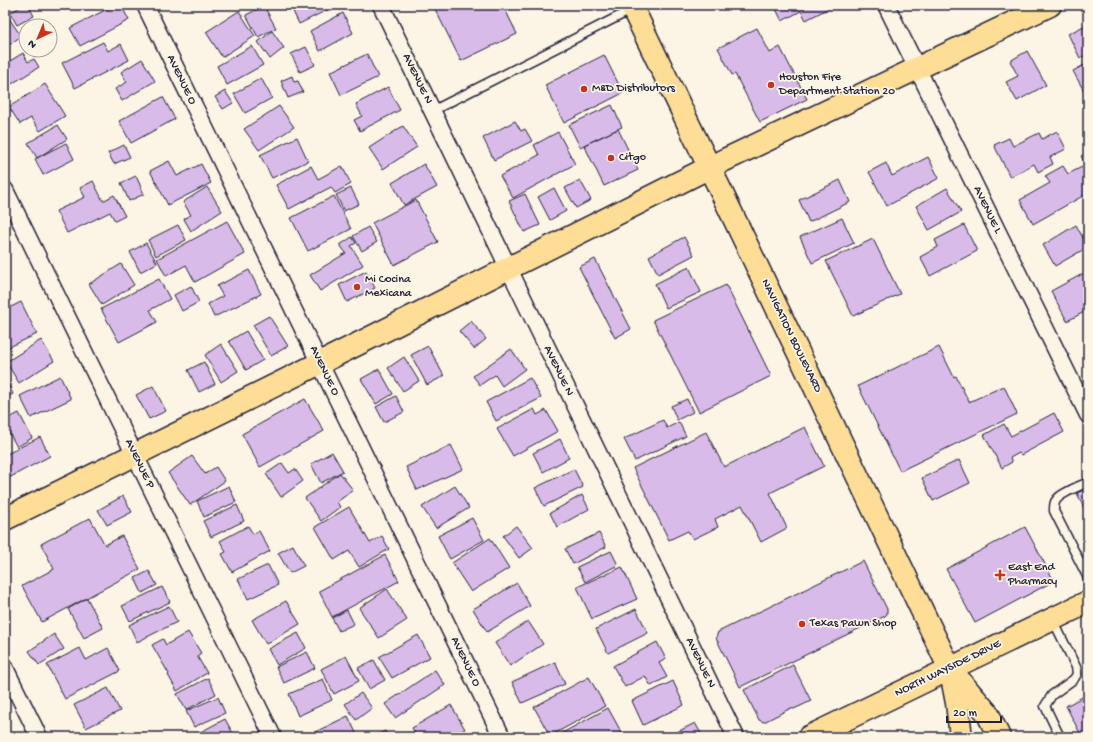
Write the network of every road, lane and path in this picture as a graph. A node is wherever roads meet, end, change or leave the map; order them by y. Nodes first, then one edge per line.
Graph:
1 (145, 5) edge
2 (381, 5) edge
3 (886, 5) edge
4 (1050, 5) edge
5 (632, 7) edge
6 (917, 69) junction
7 (432, 111) junction
8 (710, 167) junction
9 (5, 190) edge
10 (509, 268) junction
11 (320, 363) junction
12 (1088, 415) edge
13 (134, 455) junction
14 (1088, 482) edge
15 (5, 519) edge
16 (1088, 578) edge
17 (1088, 602) edge
18 (1053, 619) junction
19 (5, 668) edge
20 (950, 669) junction
21 (39, 737) edge
22 (273, 737) edge
23 (502, 737) edge
24 (736, 737) edge
25 (809, 737) edge
26 (961, 737) edge
27 (999, 737) edge
28 (1060, 737) edge

1 - 11 street, AVENUE O
2 - 7 street, AVENUE N
3 - 6 street, AVENUE L
4 - 6 main road
5 - 7 lane
5 - 8 main road, NAVIGATION BOULEVARD
6 - 8 main road
6 - 12 street, AVENUE L
7 - 10 street, AVENUE N
8 - 10 main road
8 - 20 main road, NAVIGATION BOULEVARD
9 - 13 street, AVENUE P
10 - 11 main road
10 - 24 street, AVENUE N
11 - 13 main road
11 - 23 street, AVENUE O
13 - 15 main road
13 - 22 street, AVENUE P
14 - 16 lane
17 - 18 main road, NORTH WAYSIDE DRIVE
18 - 20 main road, NORTH WAYSIDE DRIVE
18 - 28 lane
19 - 21 street
20 - 25 main road, NORTH WAYSIDE DRIVE
20 - 26 main road, NAVIGATION BOULEVARD
20 - 27 main road, NAVIGATION BOULEVARD

